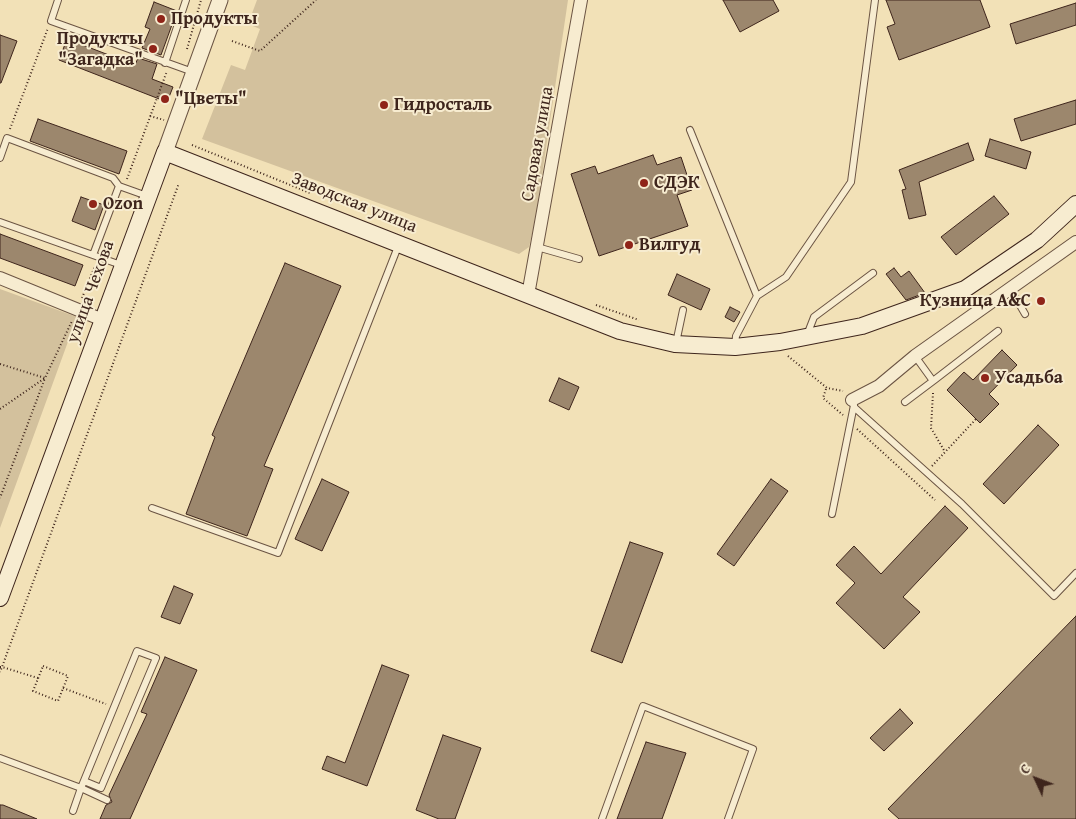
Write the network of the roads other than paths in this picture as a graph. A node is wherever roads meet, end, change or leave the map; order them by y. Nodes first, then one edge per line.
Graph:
1 (58, 0) edge
2 (186, 0) edge
3 (220, 0) edge
4 (581, 0) edge
5 (875, 0) edge
6 (165, 63) junction
7 (194, 73) junction
8 (690, 130) dead end
9 (165, 152) junction
10 (0, 158) edge
11 (119, 186) junction
12 (147, 196) junction
13 (1076, 204) edge
14 (0, 222) edge
15 (536, 241) junction
16 (1076, 242) edge
17 (399, 243) junction
18 (93, 255) junction
19 (579, 259) dead end
20 (122, 266) junction
21 (872, 273) dead end
22 (0, 278) edge
23 (1010, 288) junction
24 (528, 294) junction
25 (757, 296) junction
26 (683, 310) dead end
27 (1025, 314) dead end
28 (103, 320) junction
29 (998, 331) dead end
30 (807, 336) junction
31 (675, 344) junction
32 (735, 347) junction
33 (915, 356) junction
34 (933, 381) junction
35 (856, 401) junction
36 (906, 402) dead end
37 (152, 508) dead end
38 (832, 514) dead end
39 (1076, 573) edge
40 (3, 579) edge
41 (0, 598) edge
42 (0, 758) edge
43 (84, 781) junction
44 (81, 788) junction
45 (108, 800) dead end
46 (73, 811) dead end
47 (602, 819) edge
48 (728, 819) edge

1 - 6 lane
2 - 6 lane
3 - 7 street, улица Чехова
4 - 15 street, Садовая улица
5 - 25 lane
6 - 7 lane
7 - 9 street, улица Чехова
8 - 25 lane
9 - 12 main road, улица Чехова
9 - 17 main road, Заводская улица
10 - 11 lane
11 - 12 lane
11 - 18 lane
12 - 20 main road, улица Чехова
13 - 30 main road, Заводская улица
14 - 18 lane
15 - 19 lane
15 - 24 street, Садовая улица
16 - 23 street
17 - 24 main road, Заводская улица
17 - 37 lane
18 - 20 lane
20 - 28 main road, улица Чехова
21 - 30 lane
22 - 28 street
23 - 27 lane
23 - 33 street
24 - 31 main road, Заводская улица
25 - 32 lane
26 - 31 lane
28 - 40 main road, улица Чехова
29 - 34 lane
30 - 32 main road, Заводская улица
31 - 32 main road, Заводская улица
33 - 34 lane
33 - 35 street
34 - 36 lane
35 - 38 lane
35 - 39 lane
40 - 41 main road, улица Чехова
42 - 44 lane
43 - 43 lane
43 - 44 lane
44 - 45 lane
44 - 46 lane
47 - 48 lane

